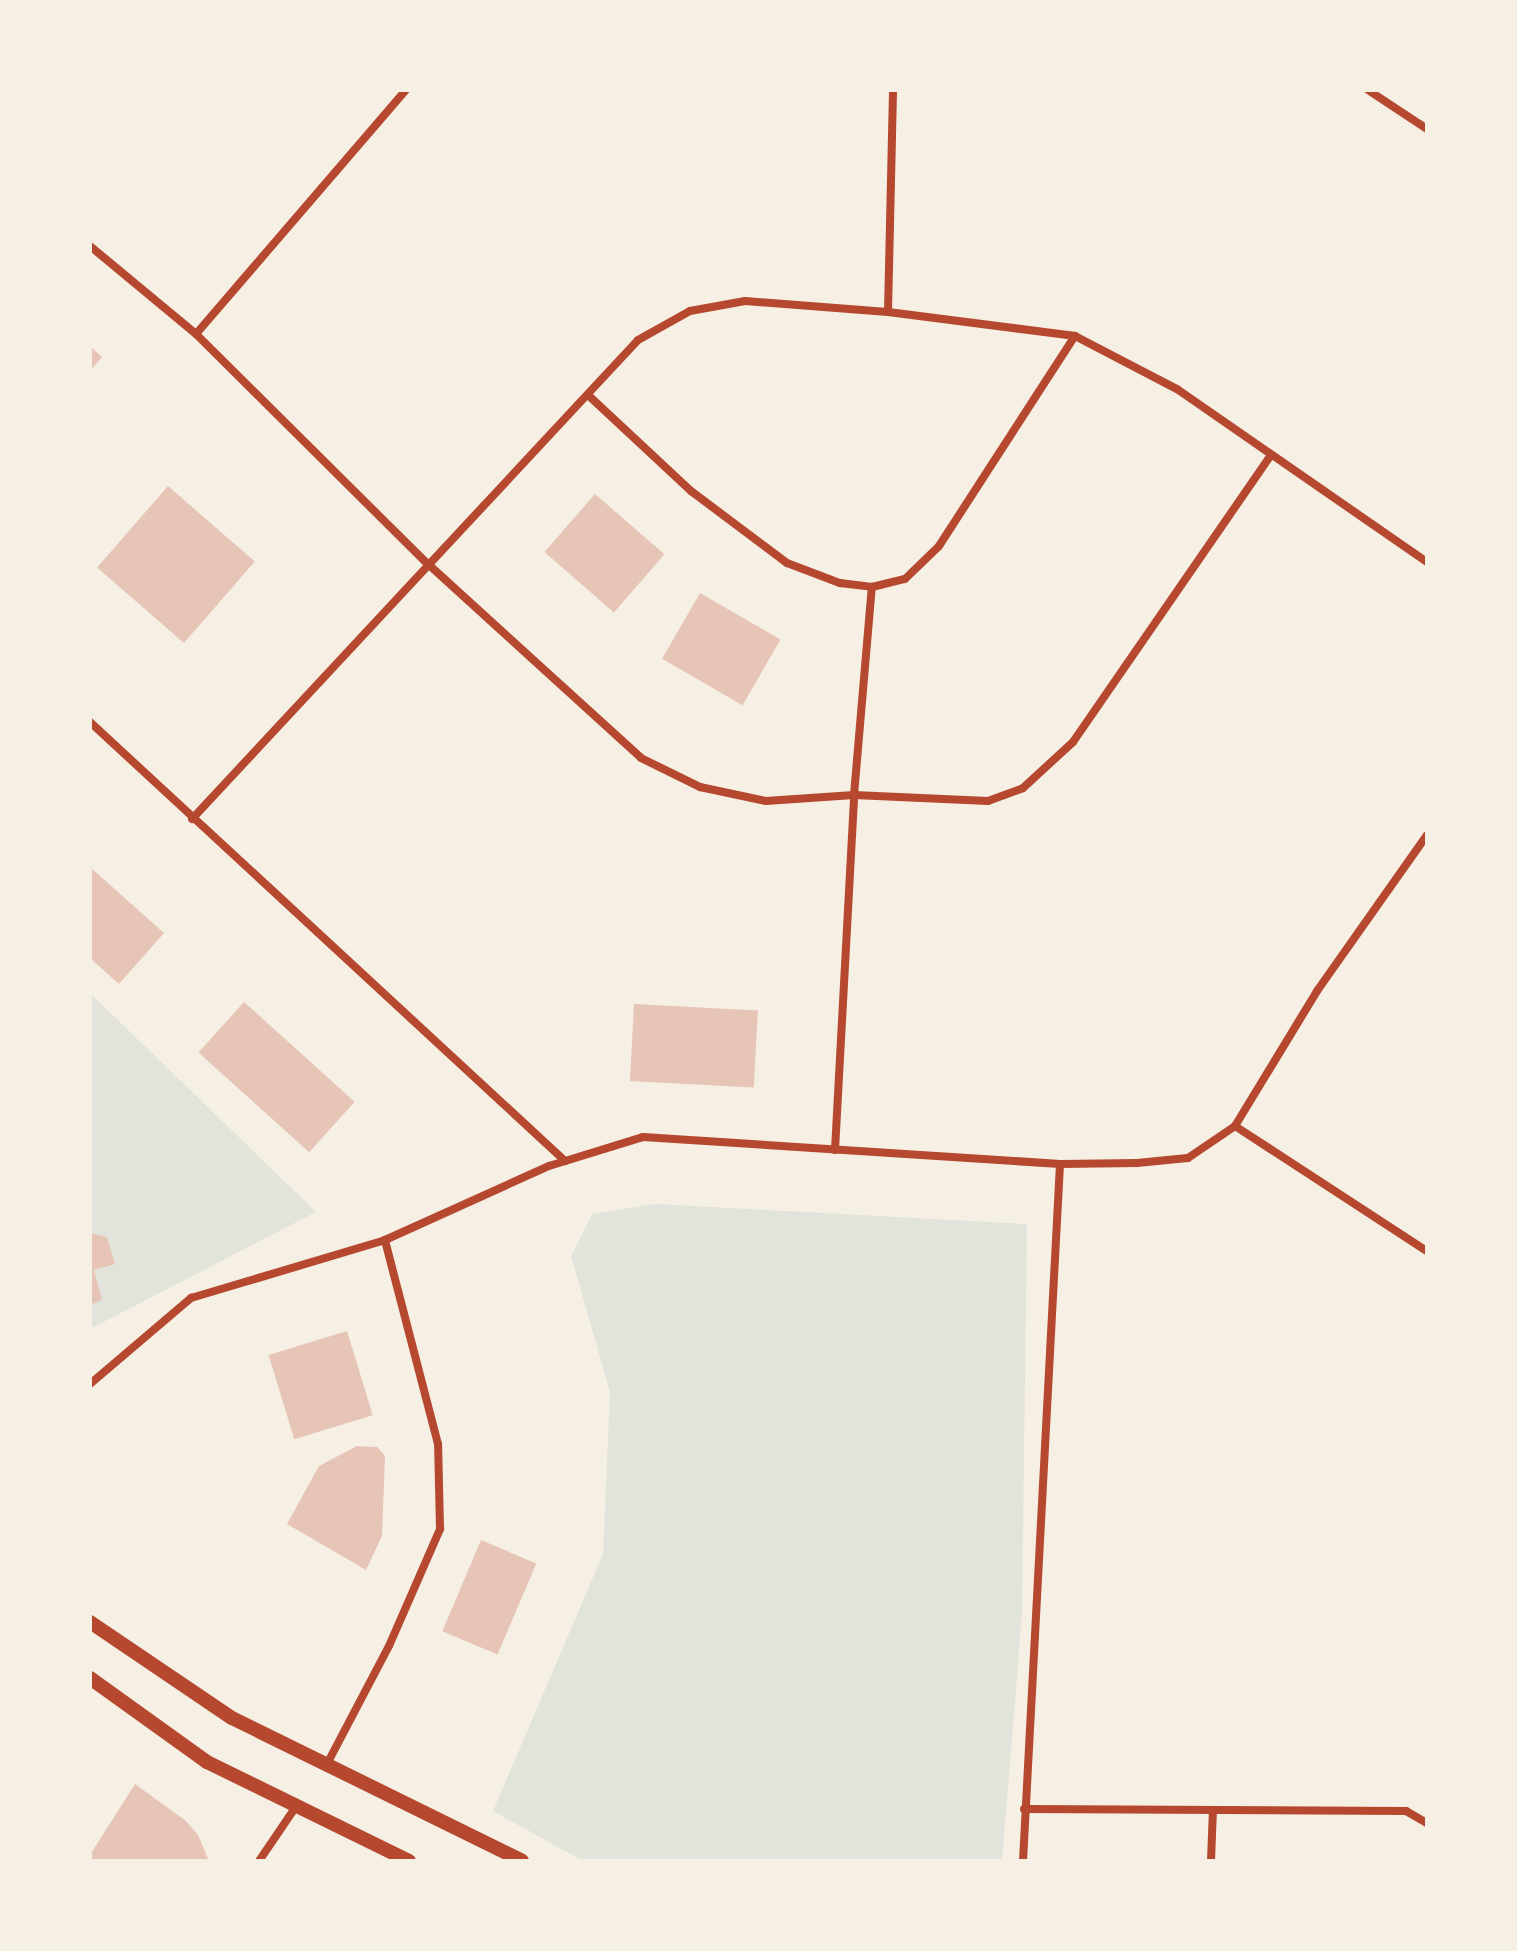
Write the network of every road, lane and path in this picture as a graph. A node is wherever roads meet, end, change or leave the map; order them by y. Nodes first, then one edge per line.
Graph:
1 (406, 90) edge
2 (893, 90) edge
3 (1368, 90) edge
4 (1427, 129) edge
5 (90, 246) edge
6 (888, 312) junction
7 (196, 334) junction
8 (1075, 336) junction
9 (588, 395) junction
10 (1271, 455) junction
11 (1427, 562) edge
12 (428, 564) junction
13 (872, 587) junction
14 (90, 722) edge
15 (854, 795) junction
16 (192, 819) junction
17 (1427, 835) edge
18 (1235, 1126) junction
19 (835, 1150) junction
20 (565, 1161) junction
21 (1060, 1164) junction
22 (385, 1240) junction
23 (1427, 1251) edge
24 (90, 1384) edge
25 (90, 1622) edge
26 (90, 1678) edge
27 (327, 1764) junction
28 (295, 1808) junction
29 (1024, 1809) junction
30 (1213, 1810) junction
31 (1427, 1823) edge
32 (259, 1861) edge
33 (409, 1861) edge
34 (522, 1861) edge
35 (1023, 1861) edge
36 (1211, 1861) edge

1 - 7 street
2 - 6 street
3 - 4 street
5 - 7 street
6 - 8 street
6 - 9 street
7 - 12 street
8 - 10 street
8 - 13 street
9 - 12 street
9 - 13 street
10 - 11 street
10 - 15 street
12 - 15 street
12 - 16 street
13 - 15 street
14 - 16 street
15 - 19 street
16 - 20 street
17 - 18 street
18 - 21 street
18 - 23 street
19 - 20 street
19 - 21 street
20 - 22 street
21 - 29 street
22 - 24 street
22 - 27 street
25 - 27 street
26 - 28 street
27 - 34 street
28 - 32 street
28 - 33 street
29 - 30 street
29 - 35 street
30 - 31 street
30 - 36 street

